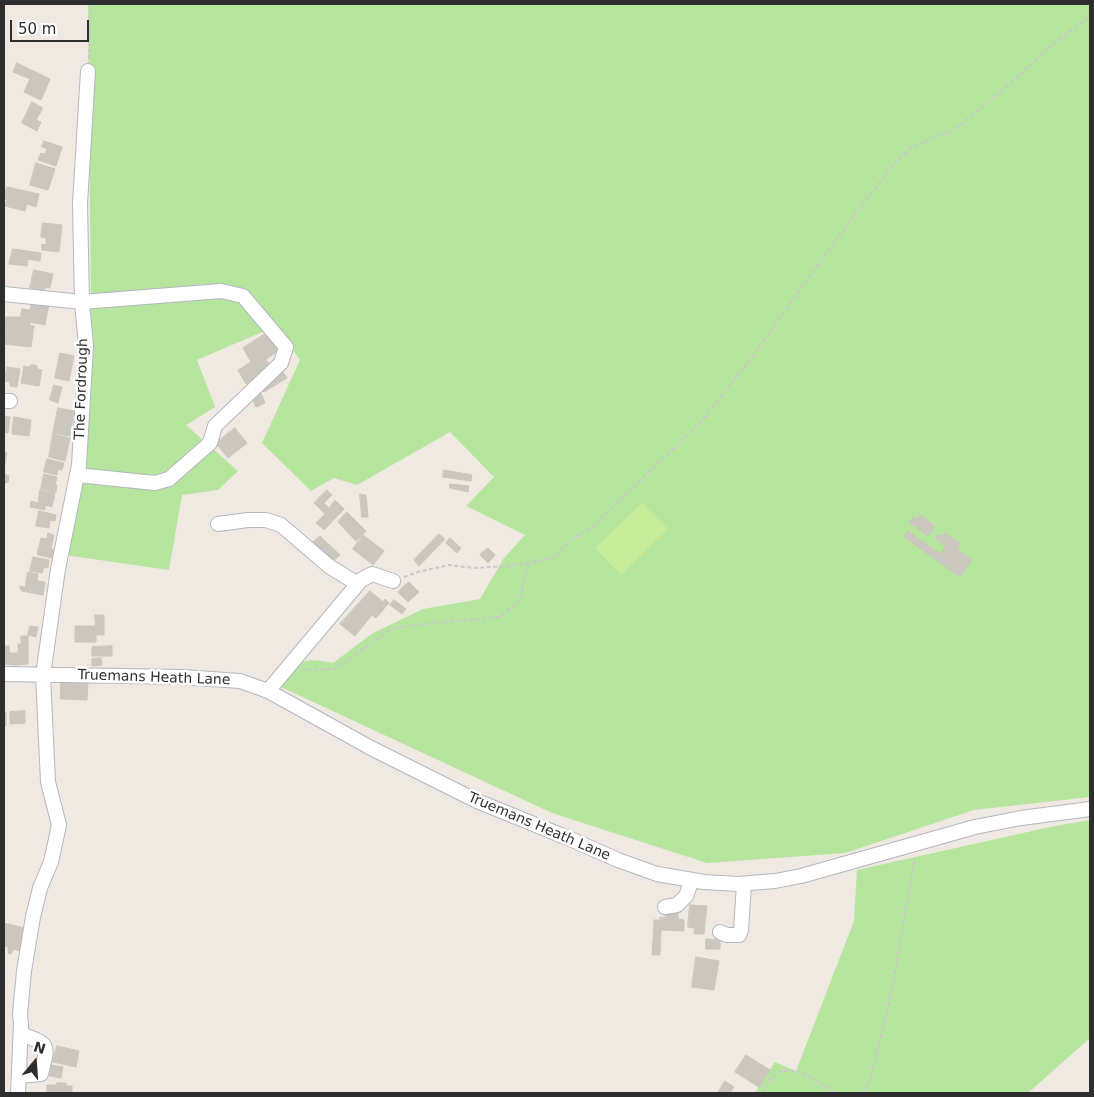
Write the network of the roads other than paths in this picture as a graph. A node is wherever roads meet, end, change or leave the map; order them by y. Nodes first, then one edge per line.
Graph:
1 (88, 71) road end
2 (4, 294) edge
3 (82, 302) junction
4 (77, 475) junction
5 (218, 524) dead end
6 (393, 581) road end
7 (358, 584) junction
8 (4, 674) edge
9 (43, 676) junction
10 (268, 691) junction
11 (1090, 809) edge
12 (692, 880) junction
13 (744, 884) junction
14 (665, 907) dead end
15 (720, 932) dead end
16 (21, 1029) junction
17 (19, 1076) junction
18 (18, 1093) edge

1 - 3 street, The Fordrough
2 - 3 street
3 - 4 street, The Fordrough
3 - 4 street
4 - 9 street, The Fordrough
5 - 7 street
6 - 7 street
7 - 10 street
8 - 9 street, Truemans Heath Lane
9 - 10 street, Truemans Heath Lane
9 - 16 street, The Fordrough
10 - 12 street, Truemans Heath Lane
11 - 13 street, Truemans Heath Lane
12 - 13 street, Truemans Heath Lane
12 - 14 street
13 - 15 street
16 - 17 street, The Fordrough
16 - 17 street
17 - 18 street, The Fordrough

